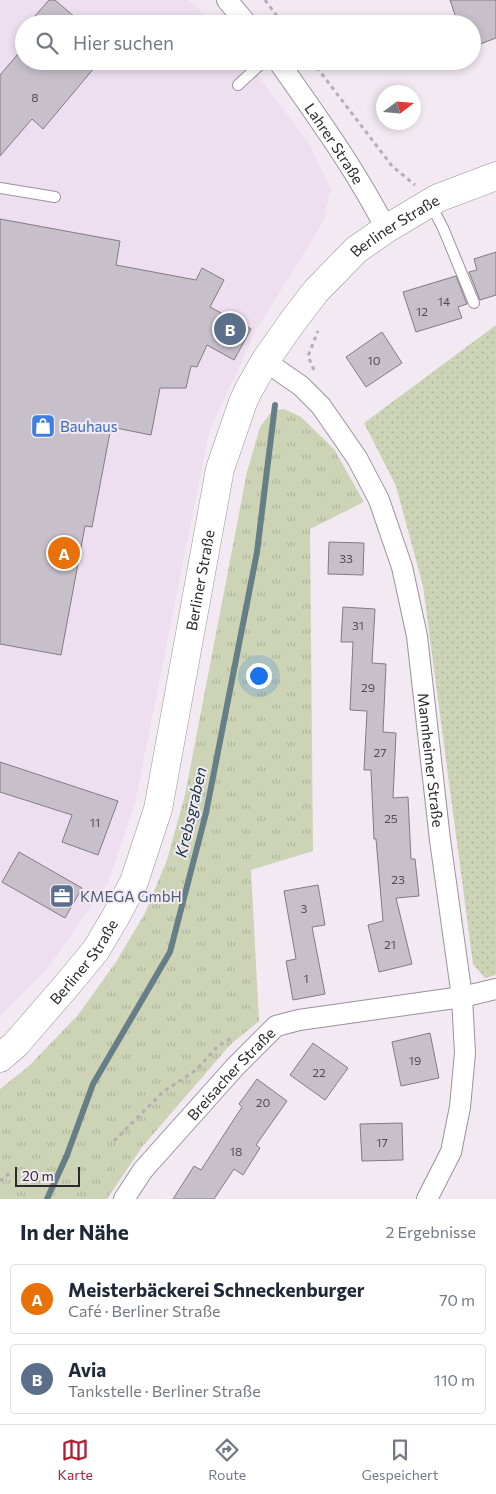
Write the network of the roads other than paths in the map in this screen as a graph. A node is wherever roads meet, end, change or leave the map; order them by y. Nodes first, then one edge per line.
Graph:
1 (227, 0) edge
2 (240, 15) edge
3 (254, 70) edge
4 (284, 70) edge
5 (238, 85) dead end
6 (496, 176) edge
7 (0, 188) edge
8 (423, 194) junction
9 (55, 197) dead end
10 (386, 229) junction
11 (474, 303) dead end
12 (265, 361) junction
13 (496, 989) edge
14 (462, 997) junction
15 (0, 1058) edge
16 (124, 1199) edge
17 (427, 1199) edge

1 - 2 street
3 - 5 lane
4 - 10 street, Lahrer Straße
6 - 8 street, Berliner Straße
7 - 9 lane
8 - 10 street, Berliner Straße
8 - 11 lane
10 - 12 street, Berliner Straße
12 - 14 street, Mannheimer Straße
12 - 15 street, Berliner Straße
13 - 14 street, Breisacher Straße
14 - 16 street, Breisacher Straße
14 - 17 street, Mannheimer Straße

